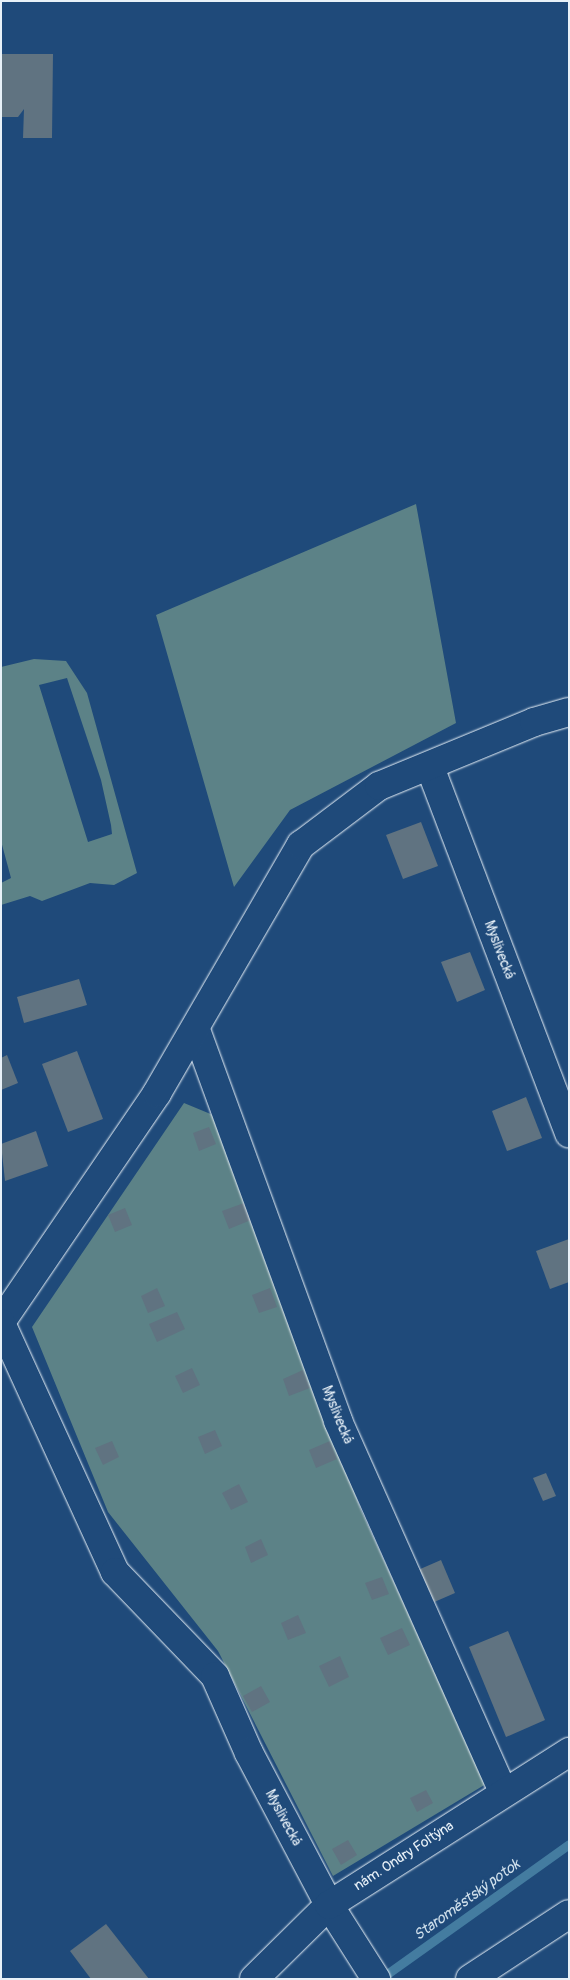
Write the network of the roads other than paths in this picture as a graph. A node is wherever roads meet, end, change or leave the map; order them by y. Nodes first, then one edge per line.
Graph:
1 (569, 712) edge
2 (430, 767) junction
3 (196, 1030) junction
4 (569, 1133) edge
5 (1, 1322) edge
6 (569, 1752) edge
7 (503, 1791) junction
8 (329, 1905) junction
9 (569, 1914) edge
10 (375, 1977) edge
11 (254, 1979) edge
12 (470, 1979) edge

1 - 2 street, Myslivecká
2 - 3 street, Myslivecká
2 - 4 street, Myslivecká
3 - 5 street, Myslivecká
3 - 7 street, Myslivecká
5 - 8 street, Myslivecká
6 - 7 street, nám. Ondry Foltýna
7 - 8 street, nám. Ondry Foltýna
8 - 10 street, Myslivecká
8 - 11 street, nám. Ondry Foltýna
9 - 12 street

